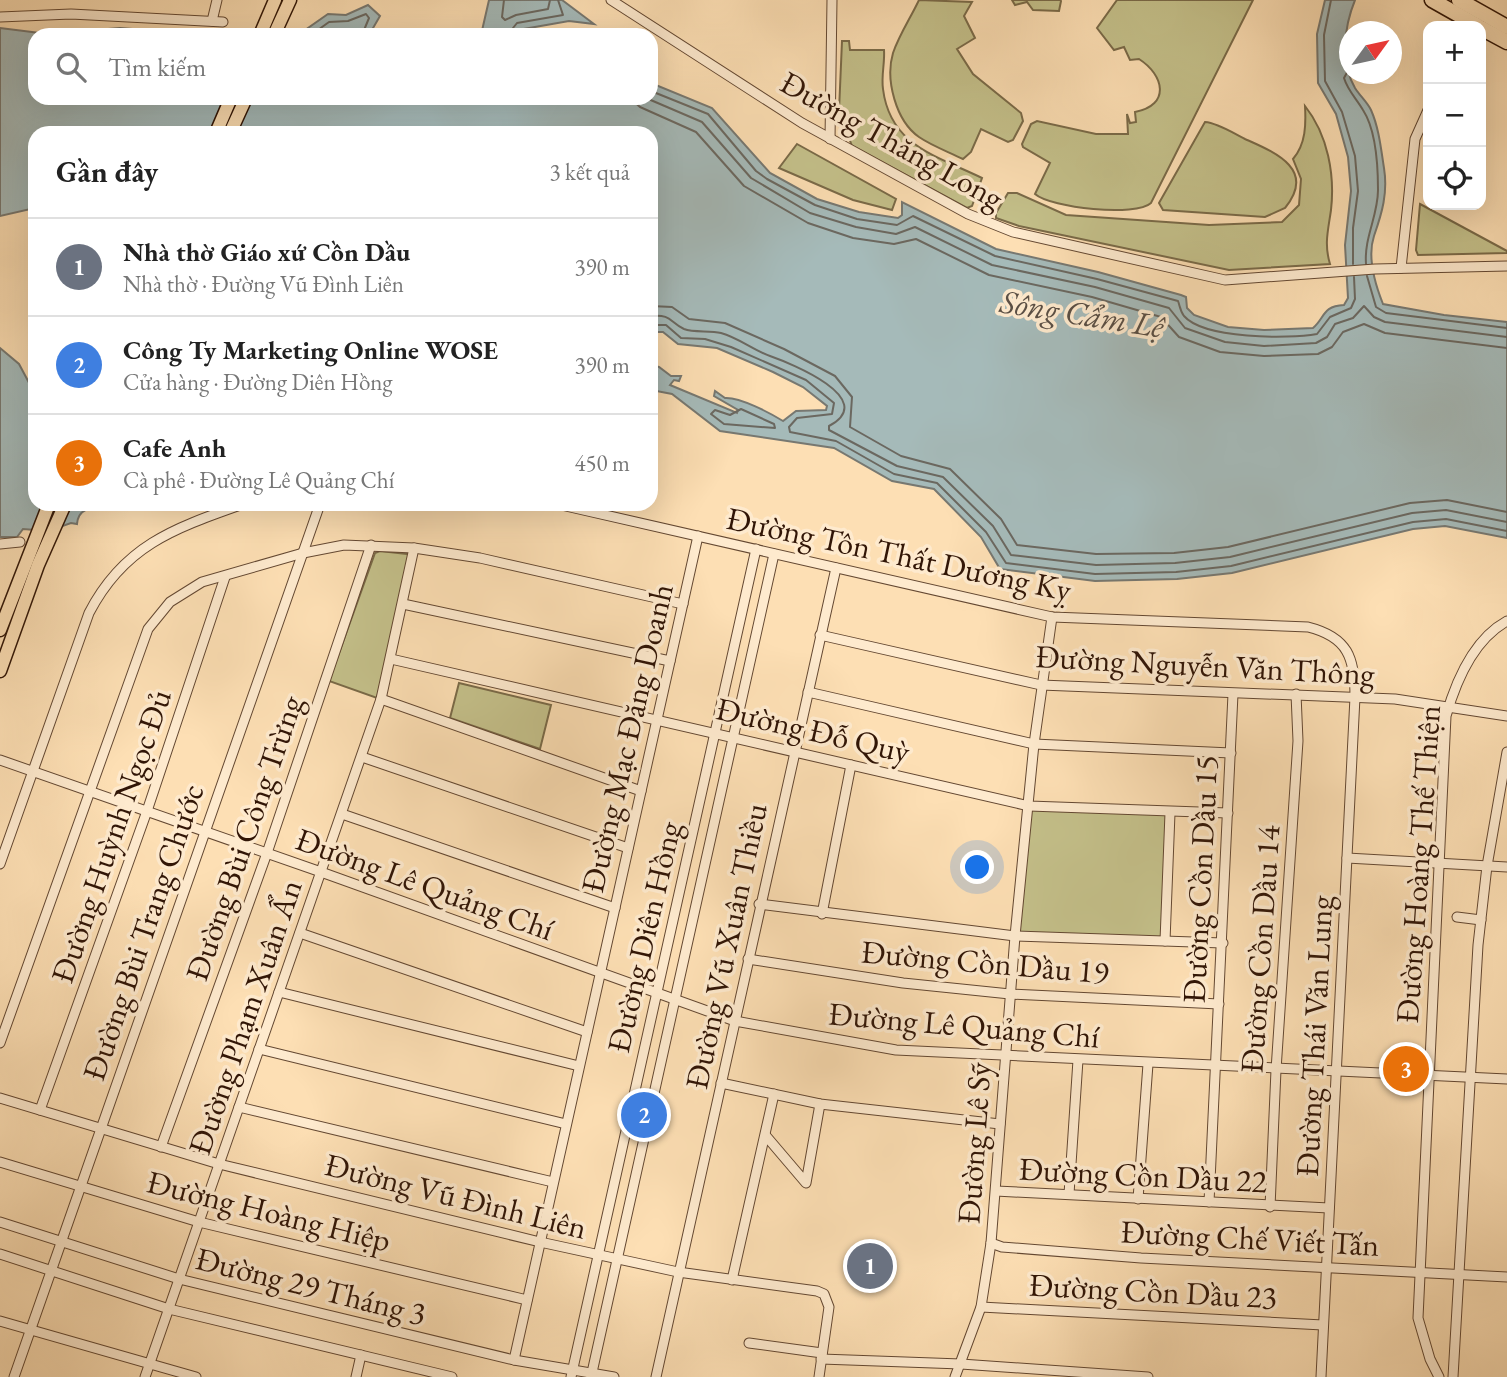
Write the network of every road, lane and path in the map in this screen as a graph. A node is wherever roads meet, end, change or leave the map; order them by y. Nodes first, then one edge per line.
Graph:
1 (217, 0) edge
2 (275, 0) edge
3 (290, 0) edge
4 (611, 0) edge
5 (832, 0) edge
6 (1432, 0) edge
7 (1459, 0) edge
8 (0, 17) edge
9 (212, 21) junction
10 (1468, 21) edge
11 (223, 22) dead end
12 (1507, 27) edge
13 (263, 28) edge
14 (277, 28) edge
15 (655, 28) edge
16 (658, 30) edge
17 (1486, 31) edge
18 (1507, 42) edge
19 (228, 105) edge
20 (243, 105) edge
21 (1423, 121) edge
22 (219, 126) edge
23 (233, 126) edge
24 (830, 139) junction
25 (1507, 266) edge
26 (1401, 268) junction
27 (47, 511) edge
28 (61, 511) edge
29 (223, 511) edge
30 (318, 511) edge
31 (588, 511) edge
32 (698, 536) junction
33 (20, 542) dead end
34 (0, 544) edge
35 (371, 545) junction
36 (414, 548) junction
37 (756, 549) junction
38 (303, 553) junction
39 (774, 554) junction
40 (32, 563) junction
41 (836, 568) junction
42 (225, 577) junction
43 (403, 604) junction
44 (683, 604) junction
45 (1052, 617) junction
46 (1507, 621) edge
47 (0, 630) edge
48 (820, 635) junction
49 (391, 659) junction
50 (670, 660) junction
51 (0, 671) edge
52 (1041, 685) junction
53 (808, 692) junction
54 (1233, 694) junction
55 (1296, 694) junction
56 (1355, 697) junction
57 (381, 699) junction
58 (1449, 706) junction
59 (1507, 716) edge
60 (656, 721) junction
61 (715, 733) junction
62 (733, 737) junction
63 (1034, 744) junction
64 (794, 752) junction
65 (1507, 752) edge
66 (1231, 753) junction
67 (362, 757) junction
68 (0, 760) edge
69 (851, 765) junction
70 (33, 771) junction
71 (88, 791) junction
72 (641, 791) junction
73 (1029, 806) junction
74 (147, 811) junction
75 (1170, 813) junction
76 (1228, 813) junction
77 (342, 814) junction
78 (205, 831) junction
79 (628, 848) junction
80 (267, 853) junction
81 (1347, 858) junction
82 (1441, 863) junction
83 (0, 864) edge
84 (1487, 866) junction
85 (1507, 867) edge
86 (321, 872) junction
87 (759, 904) junction
88 (615, 908) junction
89 (822, 914) junction
90 (1457, 917) dead end
91 (1481, 920) junction
92 (300, 933) junction
93 (1015, 936) junction
94 (1165, 941) junction
95 (1223, 943) junction
96 (748, 959) junction
97 (599, 974) junction
98 (279, 992) junction
99 (1010, 994) junction
100 (656, 995) junction
101 (675, 1000) junction
102 (1219, 1004) junction
103 (735, 1021) junction
104 (587, 1032) junction
105 (0, 1043) edge
106 (259, 1049) junction
107 (1004, 1056) junction
108 (1078, 1059) junction
109 (1148, 1064) junction
110 (579, 1066) junction
111 (1214, 1066) junction
112 (1276, 1070) junction
113 (1337, 1072) junction
114 (1429, 1075) junction
115 (1469, 1077) junction
116 (1507, 1079) edge
117 (721, 1083) junction
118 (774, 1094) junction
119 (0, 1098) edge
120 (820, 1104) junction
121 (239, 1107) junction
122 (40, 1110) junction
123 (566, 1124) junction
124 (1000, 1124) junction
125 (100, 1129) junction
126 (766, 1136) junction
127 (161, 1147) junction
128 (0, 1162) edge
129 (219, 1164) junction
130 (553, 1182) junction
131 (80, 1186) junction
132 (996, 1191) junction
133 (1069, 1194) junction
134 (1138, 1199) junction
135 (1209, 1202) junction
136 (1270, 1207) junction
137 (1329, 1208) junction
138 (0, 1222) edge
139 (199, 1222) junction
140 (61, 1241) junction
141 (540, 1242) junction
142 (991, 1243) junction
143 (0, 1255) edge
144 (598, 1256) junction
145 (617, 1260) junction
146 (1327, 1267) junction
147 (51, 1271) junction
148 (678, 1272) junction
149 (1420, 1272) junction
150 (1458, 1274) junction
151 (1507, 1277) edge
152 (179, 1279) junction
153 (732, 1280) junction
154 (527, 1300) junction
155 (981, 1307) junction
156 (169, 1309) junction
157 (0, 1321) edge
158 (1323, 1325) junction
159 (30, 1329) junction
160 (749, 1343) dead end
161 (361, 1355) junction
162 (822, 1356) junction
163 (514, 1360) junction
164 (961, 1364) junction
165 (149, 1365) junction
166 (572, 1373) edge
167 (1452, 1374) edge
168 (591, 1375) edge
169 (1438, 1375) edge
170 (14, 1377) edge
171 (145, 1377) edge
172 (196, 1377) edge
173 (356, 1377) edge
174 (452, 1377) edge
175 (614, 1377) edge
176 (656, 1377) edge
177 (818, 1377) edge
178 (955, 1377) edge
179 (1148, 1377) edge
180 (1321, 1377) edge

1 - 9 street
2 - 13 main road
3 - 14 main road
4 - 15 street, Đường Thăng Long
5 - 24 street
6 - 10 highway
7 - 12 highway
8 - 9 street
9 - 11 street
16 - 24 street, Đường Thăng Long
17 - 18 highway
19 - 22 main road
20 - 23 main road
21 - 26 street
24 - 26 street, Đường Thăng Long
25 - 26 street, Đường Thăng Long
27 - 40 main road
28 - 40 main road
29 - 70 street
30 - 38 street, Đường Bùi Trang Chước
31 - 32 street, Đường Tôn Thất Dương Kỵ
32 - 37 street, Đường Tôn Thất Dương Kỵ
32 - 44 street, Đường Mạc Đăng Doanh
33 - 34 street
35 - 36 street
35 - 38 street
35 - 80 street, Đường Bùi Công Trừng
36 - 43 street, Đường Phạm Xuân Ẩn
36 - 44 street
37 - 39 street, Đường Tôn Thất Dương Kỵ
37 - 61 street, Đường Diên Hồng
38 - 42 street
38 - 78 street, Đường Bùi Trang Chước
39 - 41 street, Đường Tôn Thất Dương Kỵ
39 - 62 street, Đường Diên Hồng
40 - 47 main road
40 - 51 main road
41 - 45 street, Đường Tôn Thất Dương Kỵ
41 - 48 street, Đường Vũ Xuân Thiều
42 - 71 street
42 - 74 street, Đường Huỳnh Ngọc Đủ
43 - 49 street, Đường Phạm Xuân Ẩn
43 - 50 street
44 - 50 street, Đường Mạc Đăng Doanh
45 - 52 street, Đường Lê Sỹ
45 - 56 street, Đường Tôn Thất Dương Kỵ
46 - 58 street, Đường Hoàng Thế Thiện
48 - 52 street, Đường Nguyễn Văn Thông
48 - 53 street, Đường Vũ Xuân Thiều
49 - 57 street, Đường Phạm Xuân Ẩn
49 - 60 street, Đường Đỗ Quỳ
50 - 60 street, Đường Mạc Đăng Doanh
52 - 54 street, Đường Nguyễn Văn Thông
52 - 63 street, Đường Lê Sỹ
53 - 63 street
53 - 64 street, Đường Vũ Xuân Thiều
54 - 55 street, Đường Nguyễn Văn Thông
54 - 66 street, Đường Cồn Dầu 15
55 - 56 street, Đường Nguyễn Văn Thông
55 - 112 street, Đường Cồn Dầu 14
56 - 58 street, Đường Nguyễn Văn Thông
56 - 81 street, Đường Thái Văn Lung
57 - 67 street, Đường Phạm Xuân Ẩn
57 - 72 street
58 - 59 street, Đường Nguyễn Văn Thông
58 - 82 street, Đường Hoàng Thế Thiện
60 - 61 street, Đường Đỗ Quỳ
60 - 72 street, Đường Mạc Đăng Doanh
61 - 62 street, Đường Đỗ Quỳ
61 - 100 street, Đường Diên Hồng
62 - 64 street, Đường Đỗ Quỳ
62 - 101 street, Đường Diên Hồng
63 - 66 street
63 - 73 street, Đường Lê Sỹ
64 - 69 street, Đường Đỗ Quỳ
64 - 87 street, Đường Vũ Xuân Thiều
65 - 84 street
66 - 76 street, Đường Cồn Dầu 15
67 - 77 street, Đường Phạm Xuân Ẩn
67 - 79 street
68 - 70 street, Đường Lê Quảng Chí
69 - 73 street, Đường Đỗ Quỳ
69 - 89 street
70 - 71 street, Đường Lê Quảng Chí
70 - 83 street
71 - 74 street, Đường Lê Quảng Chí
71 - 105 street
72 - 79 street, Đường Mạc Đăng Doanh
73 - 75 street, Đường Đỗ Quỳ
73 - 93 street, Đường Lê Sỹ
74 - 78 street, Đường Lê Quảng Chí
74 - 122 street, Đường Huỳnh Ngọc Đủ
75 - 76 street, Đường Đỗ Quỳ
75 - 94 street
76 - 95 street, Đường Cồn Dầu 15
77 - 86 street, Đường Phạm Xuân Ẩn
77 - 88 street
78 - 80 street, Đường Lê Quảng Chí
78 - 125 street, Đường Bùi Trang Chước
79 - 88 street, Đường Mạc Đăng Doanh
80 - 86 street, Đường Lê Quảng Chí
80 - 127 street, Đường Bùi Công Trừng
81 - 82 street
81 - 113 street, Đường Thái Văn Lung
82 - 84 street
82 - 114 street, Đường Hoàng Thế Thiện
84 - 85 street
84 - 91 street
86 - 92 street, Đường Phạm Xuân Ẩn
86 - 97 street, Đường Lê Quảng Chí
87 - 89 street
87 - 96 street, Đường Vũ Xuân Thiều
88 - 97 street, Đường Mạc Đăng Doanh
89 - 93 street
90 - 91 street
91 - 115 street
92 - 98 street, Đường Phạm Xuân Ẩn
92 - 104 street
93 - 94 street
93 - 99 street, Đường Lê Sỹ
94 - 95 street
95 - 102 street, Đường Cồn Dầu 15
96 - 99 street, Đường Cồn Dầu 19
96 - 103 street, Đường Vũ Xuân Thiều
97 - 100 street, Đường Lê Quảng Chí
97 - 104 street, Đường Mạc Đăng Doanh
98 - 106 street, Đường Phạm Xuân Ẩn
98 - 110 street
99 - 102 street, Đường Cồn Dầu 19
99 - 107 street, Đường Lê Sỹ
100 - 101 street, Đường Lê Quảng Chí
100 - 144 street, Đường Diên Hồng
101 - 103 street, Đường Lê Quảng Chí
101 - 145 street, Đường Diên Hồng
102 - 111 street, Đường Cồn Dầu 15
103 - 107 street, Đường Lê Quảng Chí
103 - 117 street, Đường Vũ Xuân Thiều
104 - 110 street, Đường Mạc Đăng Doanh
106 - 121 street, Đường Phạm Xuân Ẩn
106 - 123 street
107 - 108 street, Đường Lê Quảng Chí
107 - 124 street, Đường Lê Sỹ
108 - 109 street, Đường Lê Quảng Chí
108 - 133 street
109 - 111 street, Đường Lê Quảng Chí
109 - 134 street
110 - 123 street, Đường Mạc Đăng Doanh
111 - 112 street, Đường Lê Quảng Chí
111 - 135 street, Đường Cồn Dầu 15
112 - 113 street, Đường Lê Quảng Chí
112 - 136 street, Đường Cồn Dầu 14
113 - 114 street, Đường Lê Quảng Chí
113 - 137 street, Đường Thái Văn Lung
114 - 115 street, Đường Lê Quảng Chí
114 - 149 street, Đường Hoàng Thế Thiện
115 - 116 street, Đường Lê Quảng Chí
115 - 150 street
117 - 118 street
117 - 148 street, Đường Vũ Xuân Thiều
118 - 120 street
118 - 126 street
119 - 122 street, Đường Vũ Đình Liên
120 - 124 street
120 - 126 street
121 - 129 street, Đường Phạm Xuân Ẩn
121 - 130 street
122 - 125 street, Đường Vũ Đình Liên
123 - 130 street, Đường Mạc Đăng Doanh
124 - 132 street, Đường Lê Sỹ
125 - 127 street, Đường Vũ Đình Liên
125 - 131 street, Đường Bùi Trang Chước
126 - 153 street
127 - 129 street, Đường Vũ Đình Liên
128 - 131 street, Đường Hoàng Hiệp
129 - 139 street, Đường Phạm Xuân Ẩn
129 - 141 street, Đường Vũ Đình Liên
130 - 141 street, Đường Mạc Đăng Doanh
131 - 139 street, Đường Hoàng Hiệp
131 - 140 street, Đường Bùi Trang Chước
132 - 133 street, Đường Cồn Dầu 22
132 - 142 street, Đường Lê Sỹ
133 - 134 street, Đường Cồn Dầu 22
134 - 135 street, Đường Cồn Dầu 22
135 - 136 street, Đường Cồn Dầu 22
136 - 137 street, Đường Cồn Dầu 22
137 - 146 street, Đường Thái Văn Lung
138 - 140 street, Đường 29 Tháng 3
139 - 152 street, Đường Phạm Xuân Ẩn
139 - 154 street, Đường Hoàng Hiệp
140 - 147 street, Đường Bùi Trang Chước
140 - 152 street, Đường 29 Tháng 3
141 - 144 street, Đường Vũ Đình Liên
141 - 154 street, Đường Mạc Đăng Doanh
142 - 146 street, Đường Chế Viết Tấn
142 - 155 street, Đường Lê Sỹ
143 - 147 street, Đường 29 Tháng 3
144 - 145 street, Đường Vũ Đình Liên
144 - 166 street, Đường Diên Hồng
145 - 148 street, Đường Vũ Đình Liên
145 - 168 street, Đường Diên Hồng
146 - 149 street, Đường Chế Viết Tấn
146 - 158 street, Đường Thái Văn Lung
147 - 156 street, Đường 29 Tháng 3
147 - 159 street, Đường Bùi Trang Chước
148 - 153 street, Đường Vũ Đình Liên
148 - 176 street, Đường Vũ Xuân Thiều
149 - 150 street, Đường Chế Viết Tấn
149 - 169 street, Đường Hoàng Thế Thiện
150 - 151 street, Đường Chế Viết Tấn
150 - 167 street
152 - 156 street, Đường Phạm Xuân Ẩn
152 - 163 street, Đường 29 Tháng 3
153 - 162 street, Đường Vũ Đình Liên
154 - 163 street, Đường Mạc Đăng Doanh
155 - 158 street, Đường Cồn Dầu 23
155 - 164 street, Đường Lê Sỹ
156 - 161 street, Đường 29 Tháng 3
156 - 165 street, Đường Phạm Xuân Ẩn
157 - 159 street
158 - 180 street, Đường Thái Văn Lung
159 - 165 street
159 - 170 street, Đường Bùi Trang Chước
160 - 162 street
161 - 173 street
161 - 174 street, Đường 29 Tháng 3
162 - 164 street
162 - 177 street, Đường Vũ Đình Liên
163 - 166 street, Đường 29 Tháng 3
164 - 178 street, Đường Lê Sỹ
164 - 179 street
165 - 171 street, Đường Phạm Xuân Ẩn
165 - 172 street
166 - 168 street, Đường 29 Tháng 3
167 - 169 street
168 - 175 street, Đường 29 Tháng 3

